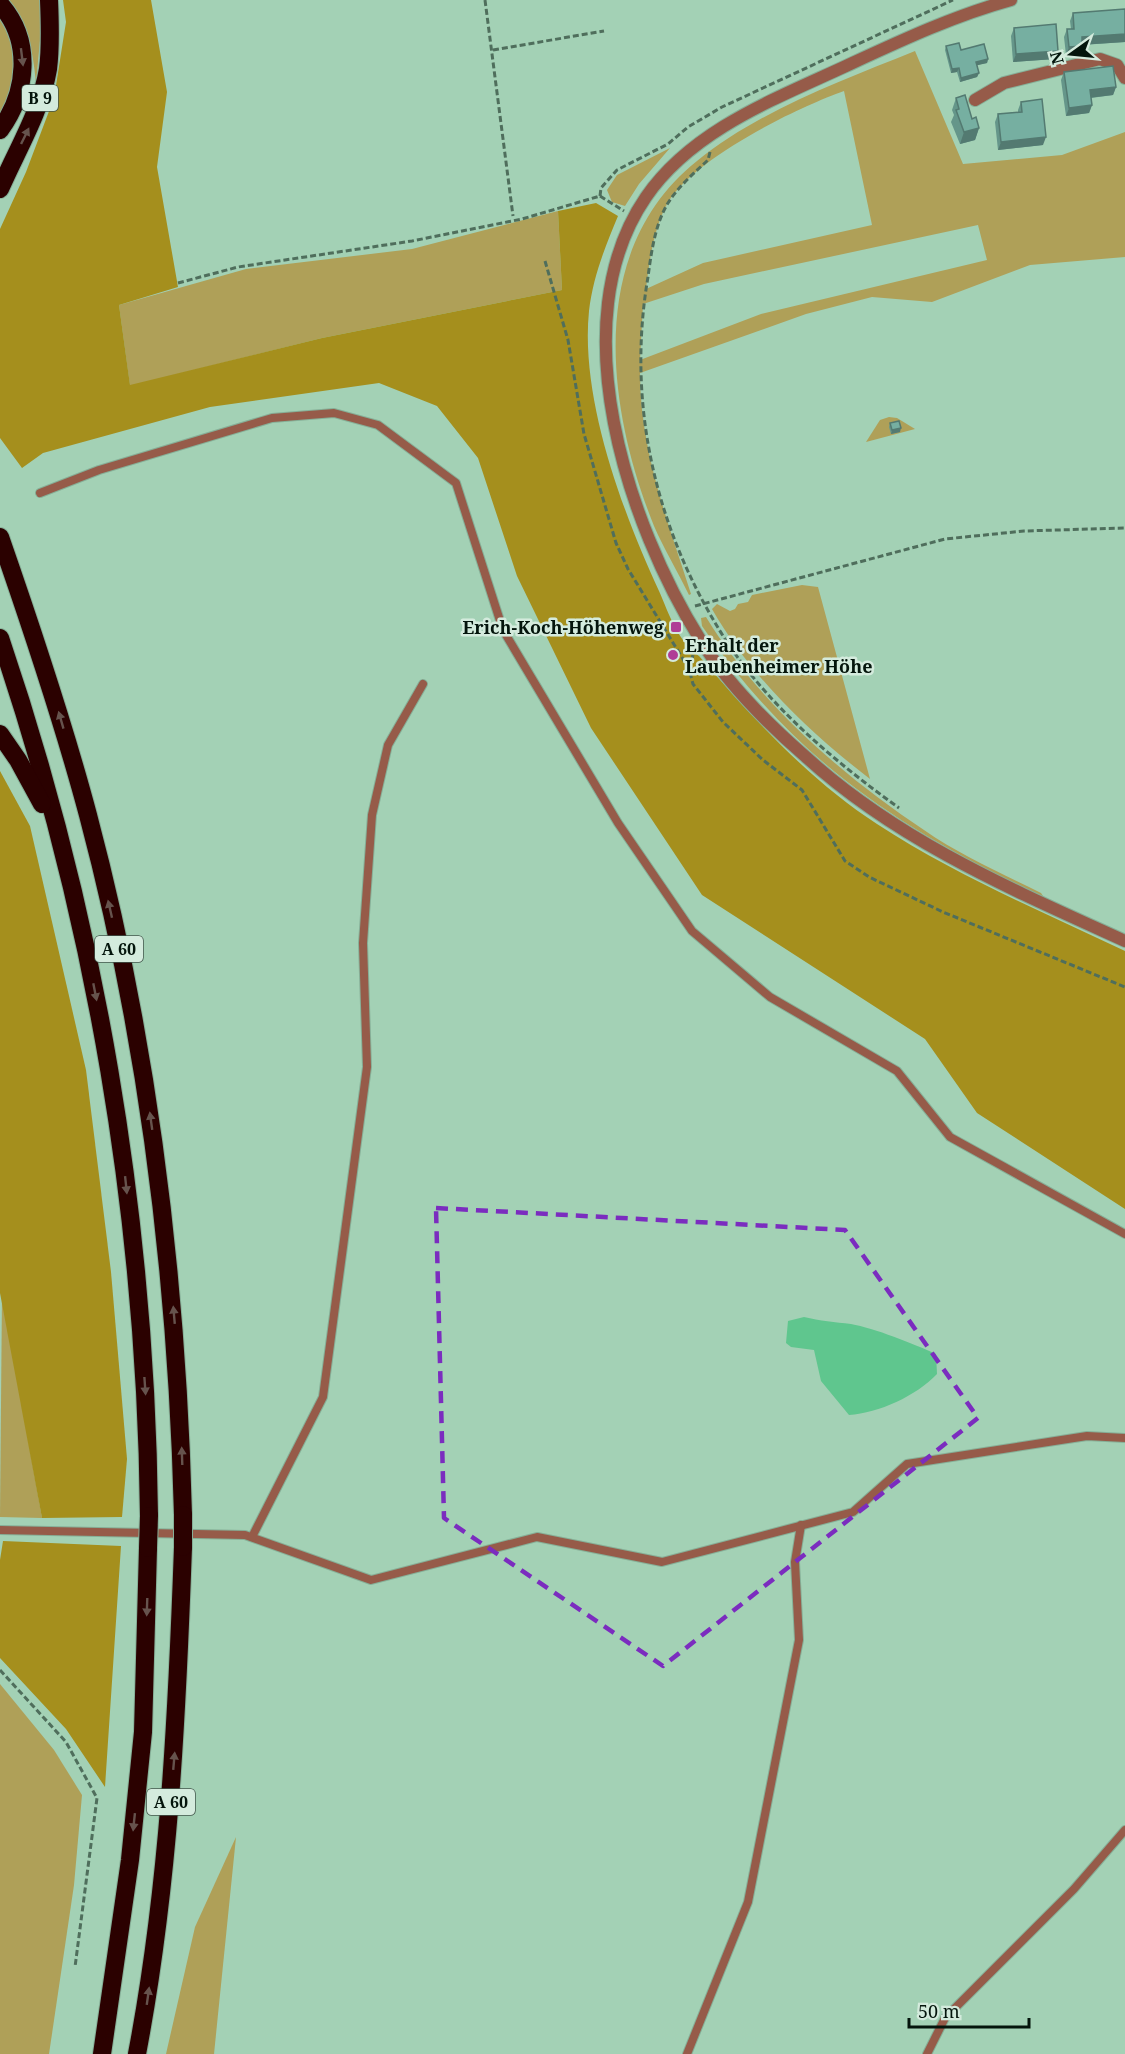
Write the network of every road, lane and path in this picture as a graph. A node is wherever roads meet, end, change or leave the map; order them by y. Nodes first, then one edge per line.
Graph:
1 (49, 0) edge
2 (485, 0) edge
3 (1011, 0) edge
4 (0, 4) edge
5 (604, 31) dead end
6 (493, 50) junction
7 (1125, 78) edge
8 (975, 100) dead end
9 (0, 130) edge
10 (711, 147) dead end
11 (0, 189) edge
12 (626, 212) dead end
13 (513, 216) dead end
14 (545, 261) dead end
15 (178, 283) dead end
16 (40, 493) dead end
17 (1125, 528) edge
18 (0, 537) edge
19 (705, 604) junction
20 (0, 638) edge
21 (693, 654) dead end
22 (688, 669) junction
23 (423, 684) dead end
24 (0, 734) edge
25 (900, 809) dead end
26 (58, 833) junction
27 (1125, 941) edge
28 (1125, 987) edge
29 (1125, 1234) edge
30 (1125, 1438) edge
31 (801, 1525) junction
32 (0, 1530) edge
33 (252, 1537) junction
34 (0, 1670) edge
35 (1125, 1830) edge
36 (75, 1967) dead end
37 (102, 2054) edge
38 (137, 2054) edge
39 (687, 2054) edge
40 (927, 2054) edge

11 -> 1 highway, B 9
2 - 6 path
3 - 27 street
4 -> 9 highway
5 - 6 path
6 - 13 path
7 - 8 street
10 - 19 path
12 - 15 path
14 - 22 path
16 - 29 lane
17 - 19 path
38 -> 18 highway, A 60, bridge
19 - 25 path
20 - 26 highway, A 60
21 - 22 path
22 - 28 path
23 - 33 lane
24 - 26 highway, A 60
26 -> 37 highway, A 60, bridge
30 - 31 lane
31 - 33 lane
31 - 39 lane
32 - 33 lane
34 - 36 path
35 - 40 lane

